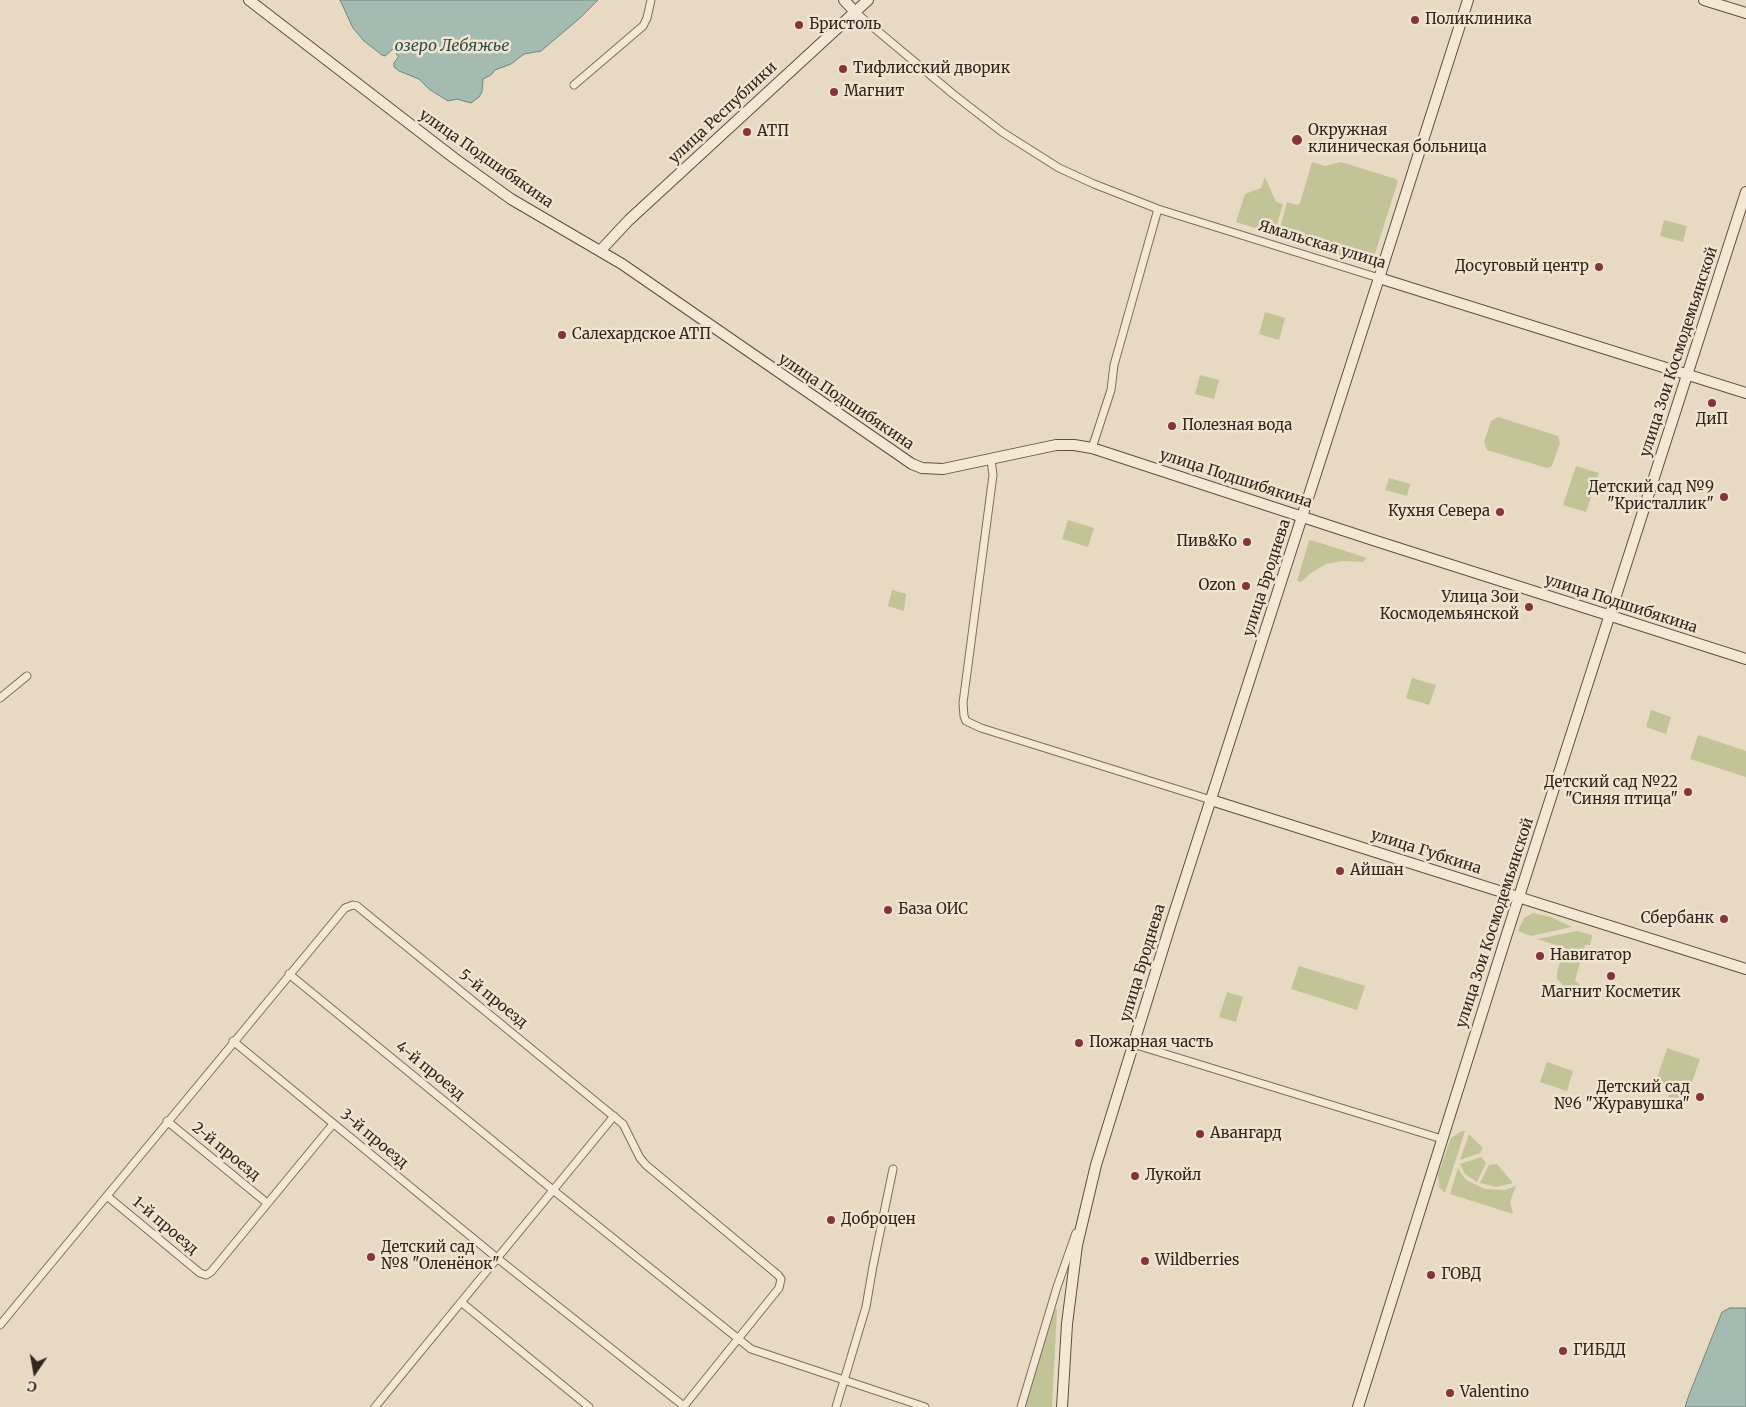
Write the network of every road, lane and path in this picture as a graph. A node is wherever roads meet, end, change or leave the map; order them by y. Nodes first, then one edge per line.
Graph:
1 (249, 0) edge
2 (651, 0) edge
3 (844, 0) edge
4 (868, 0) edge
5 (1468, 0) edge
6 (1704, 0) edge
7 (856, 12) junction
8 (1746, 13) edge
9 (574, 85) dead end
10 (1746, 192) edge
11 (1744, 208) edge
12 (1158, 209) junction
13 (600, 251) junction
14 (1379, 278) junction
15 (1688, 376) junction
16 (1746, 393) edge
17 (1092, 448) junction
18 (991, 460) junction
19 (1302, 517) junction
20 (1610, 617) junction
21 (1746, 659) edge
22 (27, 676) dead end
23 (0, 698) edge
24 (1211, 800) junction
25 (1519, 898) junction
26 (1746, 968) edge
27 (290, 974) junction
28 (233, 1041) junction
29 (1133, 1044) junction
30 (614, 1116) junction
31 (167, 1121) junction
32 (333, 1124) junction
33 (1442, 1139) junction
34 (893, 1169) dead end
35 (553, 1190) junction
36 (107, 1196) junction
37 (267, 1203) junction
38 (1085, 1209) junction
39 (497, 1258) junction
40 (462, 1302) junction
41 (0, 1325) edge
42 (738, 1340) junction
43 (844, 1380) junction
44 (375, 1407) edge
45 (589, 1407) edge
46 (684, 1407) edge
47 (836, 1407) edge
48 (925, 1407) edge
49 (1021, 1407) edge
50 (1062, 1407) edge
51 (1358, 1407) edge

1 - 13 main road, улица Подшибякина
2 - 9 street
3 - 7 main road
4 - 7 main road, улица Республики
5 - 14 main road, улица Броднева
6 - 8 main road
7 - 12 street, Ямальская улица
7 - 13 main road, улица Республики
10 - 11 main road, улица Зои Космодемьянской
11 - 15 main road, улица Зои Космодемьянской
12 - 14 street, Ямальская улица
12 - 17 street
13 - 18 main road, улица Подшибякина
14 - 15 main road, Ямальская улица
14 - 19 main road, улица Броднева
15 - 16 main road, Ямальская улица
15 - 20 main road, улица Зои Космодемьянской
17 - 18 main road, улица Подшибякина
17 - 19 main road, улица Подшибякина
18 - 24 street
19 - 20 main road, улица Подшибякина
19 - 24 main road, улица Броднева
20 - 21 main road, улица Подшибякина
20 - 25 main road, улица Зои Космодемьянской
22 - 23 street
24 - 25 main road, улица Губкина
24 - 29 main road, улица Броднева
25 - 26 main road, улица Губкина
25 - 33 main road, улица Зои Космодемьянской
27 - 28 street
27 - 30 street, 5-й проезд
27 - 35 street, 4-й проезд
28 - 31 street
28 - 32 street, 3-й проезд
29 - 33 street
29 - 38 main road, улица Броднева
30 - 35 street
30 - 42 street, 5-й проезд
31 - 36 street
31 - 37 street, 2-й проезд
32 - 37 street
32 - 39 street, 3-й проезд
33 - 51 main road, улица Зои Космодемьянской
34 - 43 street
35 - 39 street
35 - 42 street, 4-й проезд
36 - 37 street, 1-й проезд
36 - 41 street
38 - 49 street
38 - 50 main road, улица Броднева
39 - 40 street
39 - 46 street, 3-й проезд
40 - 44 street
40 - 45 street
42 - 43 street, 4-й проезд
42 - 46 street, 5-й проезд
43 - 47 street
43 - 48 street, 4-й проезд

